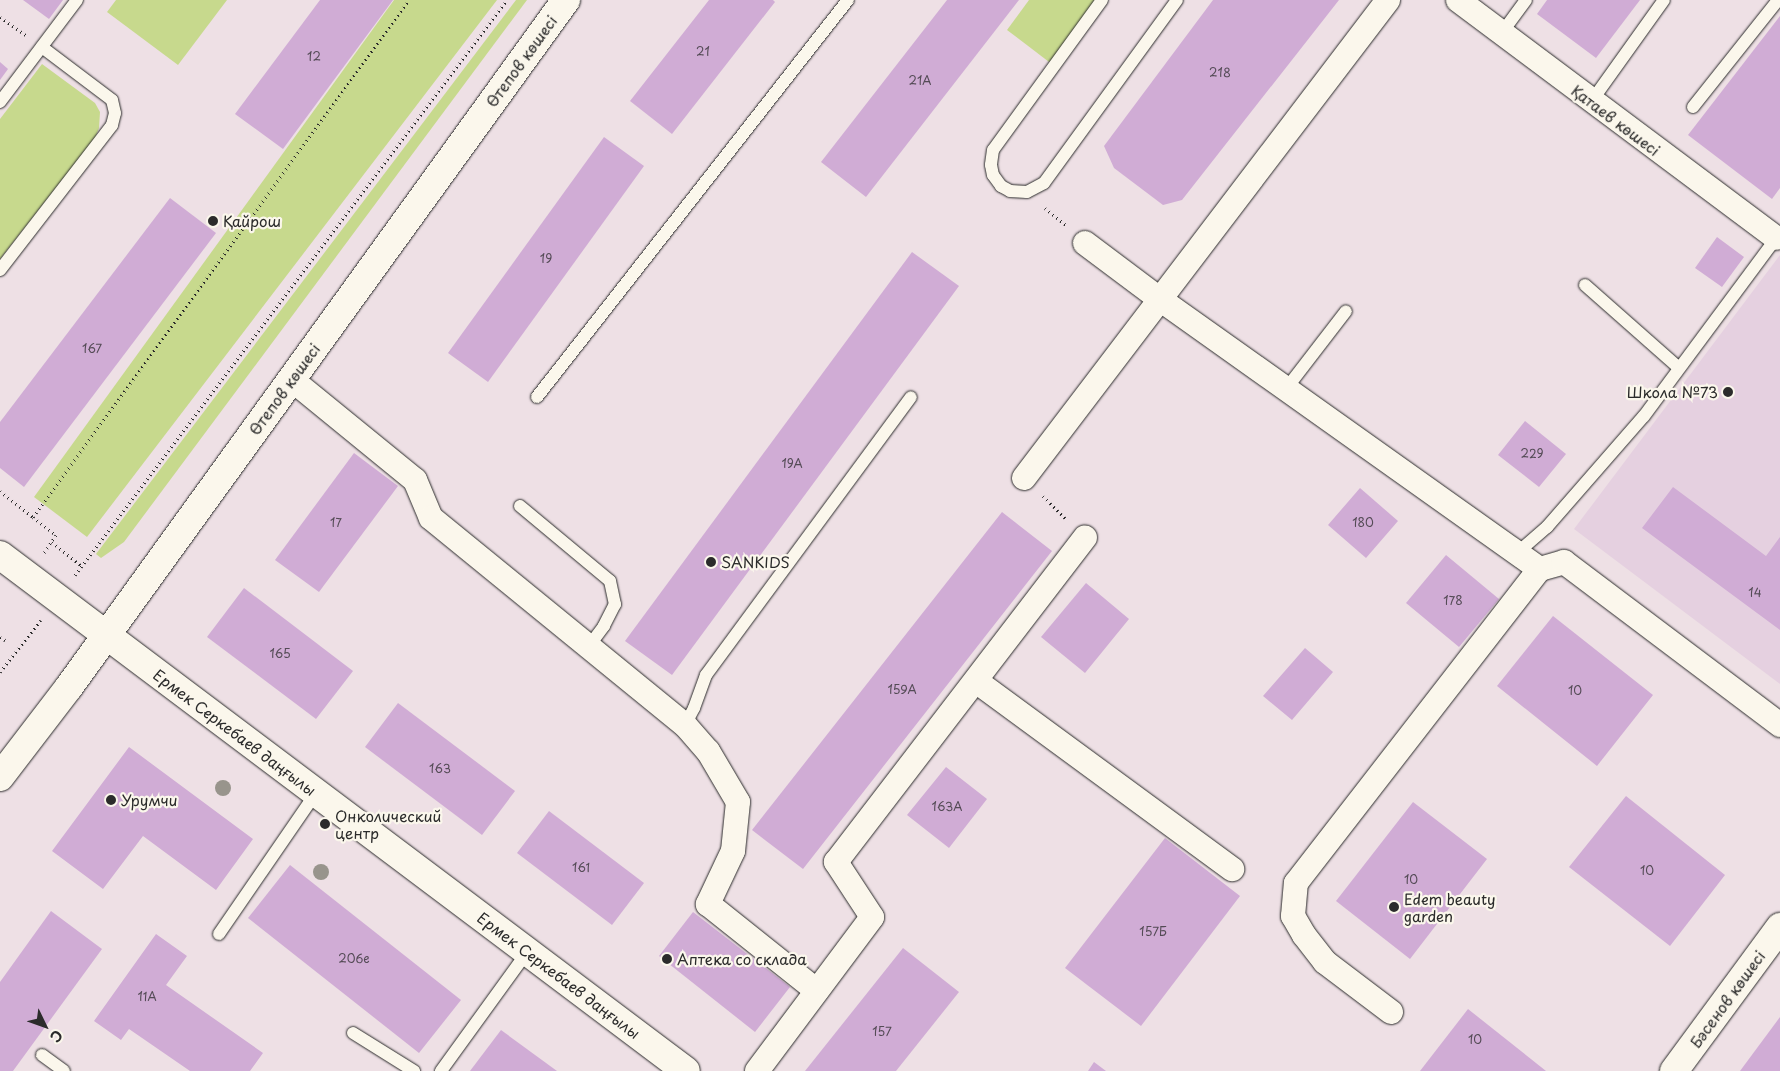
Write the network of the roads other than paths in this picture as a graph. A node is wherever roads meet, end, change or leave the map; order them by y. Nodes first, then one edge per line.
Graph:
1 (77, 0) edge
2 (566, 0) edge
3 (848, 0) edge
4 (1102, 0) edge
5 (1177, 0) edge
6 (1388, 0) edge
7 (1458, 0) edge
8 (1526, 0) edge
9 (1664, 0) edge
10 (1778, 0) edge
11 (1501, 34) junction
12 (42, 47) junction
13 (0, 102) edge
14 (1591, 102) junction
15 (1693, 106) dead end
16 (1776, 238) joint
17 (1085, 243) road end
18 (0, 270) edge
19 (1585, 285) dead end
20 (1162, 300) junction
21 (1346, 311) dead end
22 (1679, 368) junction
23 (291, 380) junction
24 (1286, 389) junction
25 (537, 397) dead end
26 (911, 397) dead end
27 (1024, 478) road end
28 (520, 506) dead end
29 (1086, 537) road end
30 (1517, 553) junction
31 (0, 555) edge
32 (1540, 569) junction
33 (106, 636) junction
34 (588, 647) junction
35 (976, 680) junction
36 (685, 725) junction
37 (1780, 725) edge
38 (0, 777) edge
39 (316, 793) junction
40 (1232, 869) dead end
41 (1780, 927) edge
42 (219, 934) dead end
43 (527, 952) junction
44 (817, 991) junction
45 (1391, 1012) dead end
46 (353, 1033) dead end
47 (42, 1055) dead end
48 (64, 1071) edge
49 (414, 1071) edge
50 (441, 1071) edge
51 (686, 1071) edge
52 (757, 1071) edge
53 (1674, 1071) edge

1 - 12 lane
2 - 23 street, Өтепов көшесі
3 - 25 lane
4 - 5 lane
6 - 20 street
7 - 11 street, Қатаев көшесі
8 - 11 lane
9 - 14 lane
10 - 15 lane
11 - 14 street, Қатаев көшесі
12 - 13 lane
12 - 18 lane
14 - 16 street, Қатаев көшесі
16 - 22 lane
17 - 20 street
19 - 22 lane
20 - 24 street
20 - 27 street
21 - 24 lane
22 - 30 lane
23 - 33 street, Өтепов көшесі
23 - 34 street
24 - 30 street
26 - 36 lane
28 - 34 lane
29 - 35 street
30 - 32 street
31 - 33 street, Ермек Серкебаев даңғылы
32 - 37 street
32 - 45 street
33 - 38 street, Өтепов көшесі
33 - 39 street, Ермек Серкебаев даңғылы
34 - 36 street
35 - 40 street
35 - 44 street
36 - 44 street
39 - 42 lane
39 - 43 street, Ермек Серкебаев даңғылы
41 - 53 street, Бәсенов көшесі
43 - 50 lane
43 - 51 street, Ермек Серкебаев даңғылы
44 - 52 street
46 - 49 lane
47 - 48 lane

